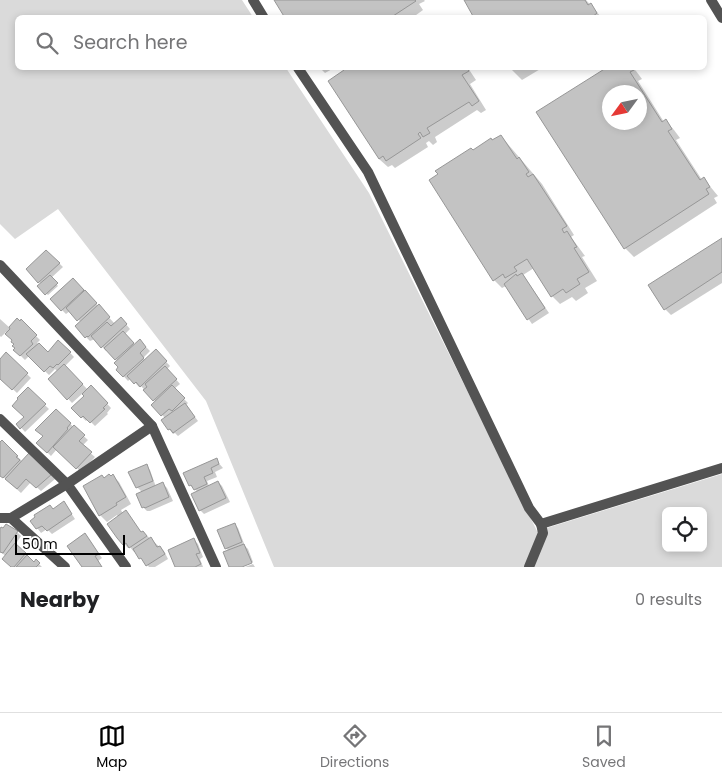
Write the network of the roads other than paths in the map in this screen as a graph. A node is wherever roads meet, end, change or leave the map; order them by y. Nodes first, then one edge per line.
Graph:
1 (252, 0) edge
2 (710, 0) edge
3 (262, 15) edge
4 (722, 18) edge
5 (299, 70) edge
6 (1, 269) edge
7 (0, 419) edge
8 (152, 426) junction
9 (722, 468) edge
10 (67, 484) junction
11 (0, 518) edge
12 (11, 518) junction
13 (541, 524) junction
14 (66, 567) edge
15 (126, 567) edge
16 (216, 567) edge
17 (529, 567) edge

1 - 3 street
2 - 4 street
5 - 13 street
6 - 8 street
7 - 10 street
8 - 10 street
8 - 16 street
9 - 13 street
10 - 12 street
10 - 15 street
11 - 12 street
12 - 14 street
13 - 17 street

